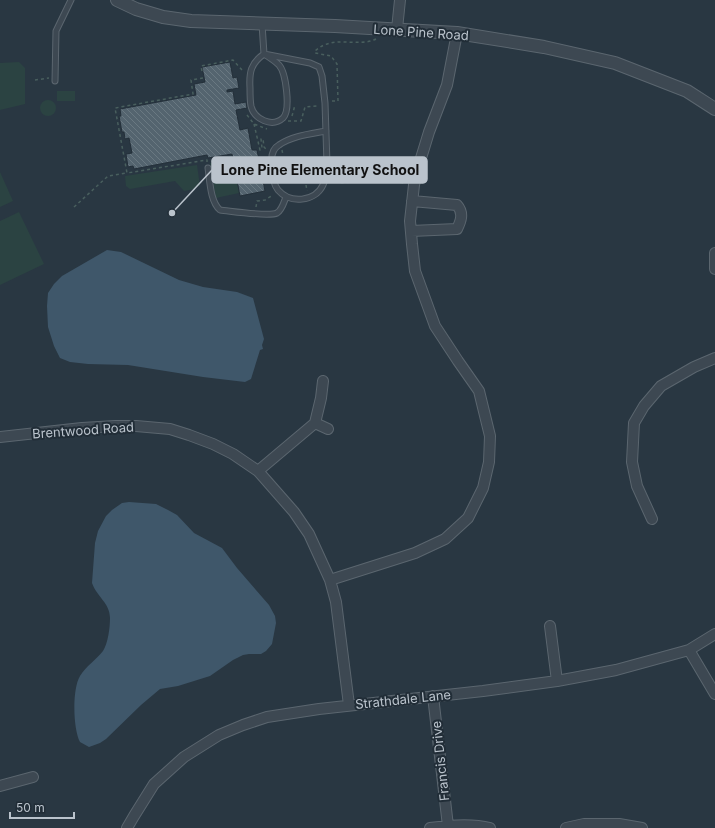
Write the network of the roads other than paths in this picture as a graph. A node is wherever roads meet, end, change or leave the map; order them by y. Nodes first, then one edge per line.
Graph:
1 (71, 0) edge
2 (118, 0) edge
3 (400, 0) edge
4 (262, 24) junction
5 (397, 29) junction
6 (457, 33) junction
7 (264, 54) junction
8 (55, 80) road end
9 (715, 109) edge
10 (326, 131) junction
11 (208, 168) dead end
12 (286, 197) junction
13 (412, 201) junction
14 (411, 231) junction
15 (715, 253) edge
16 (715, 269) edge
17 (715, 358) edge
18 (323, 381) dead end
19 (315, 423) junction
20 (328, 429) dead end
21 (0, 437) edge
22 (258, 471) junction
23 (652, 519) dead end
24 (330, 580) junction
25 (550, 626) dead end
26 (715, 634) edge
27 (690, 650) junction
28 (557, 681) junction
29 (715, 694) edge
30 (433, 696) junction
31 (349, 705) junction
32 (33, 777) dead end
33 (0, 784) edge
34 (448, 826) junction
35 (127, 828) edge
36 (430, 828) edge
37 (490, 828) edge
38 (566, 828) edge
39 (642, 828) edge

1 - 8 lane
2 - 4 street, Lone Pine Road
3 - 5 street
4 - 5 street, Lone Pine Road
4 - 7 lane
5 - 6 street, Lone Pine Road
6 - 9 street, Lone Pine Road
6 - 13 street
7 - 7 lane
7 - 10 lane
10 - 12 lane
10 - 12 lane
11 - 12 lane
13 - 14 street
13 - 14 street
14 - 24 street
15 - 16 street
17 - 23 street
18 - 19 street
19 - 20 street
19 - 22 street
21 - 22 street, Brentwood Road
22 - 24 street, Brentwood Road
24 - 31 street, Brentwood Road
25 - 28 street
26 - 27 street, Strathdale Lane
27 - 28 street, Strathdale Lane
27 - 29 street
28 - 30 street, Strathdale Lane
30 - 31 street, Strathdale Lane
30 - 34 street, Francis Drive
31 - 35 street, Strathdale Lane
32 - 33 street
34 - 36 street
34 - 37 street
38 - 39 street

